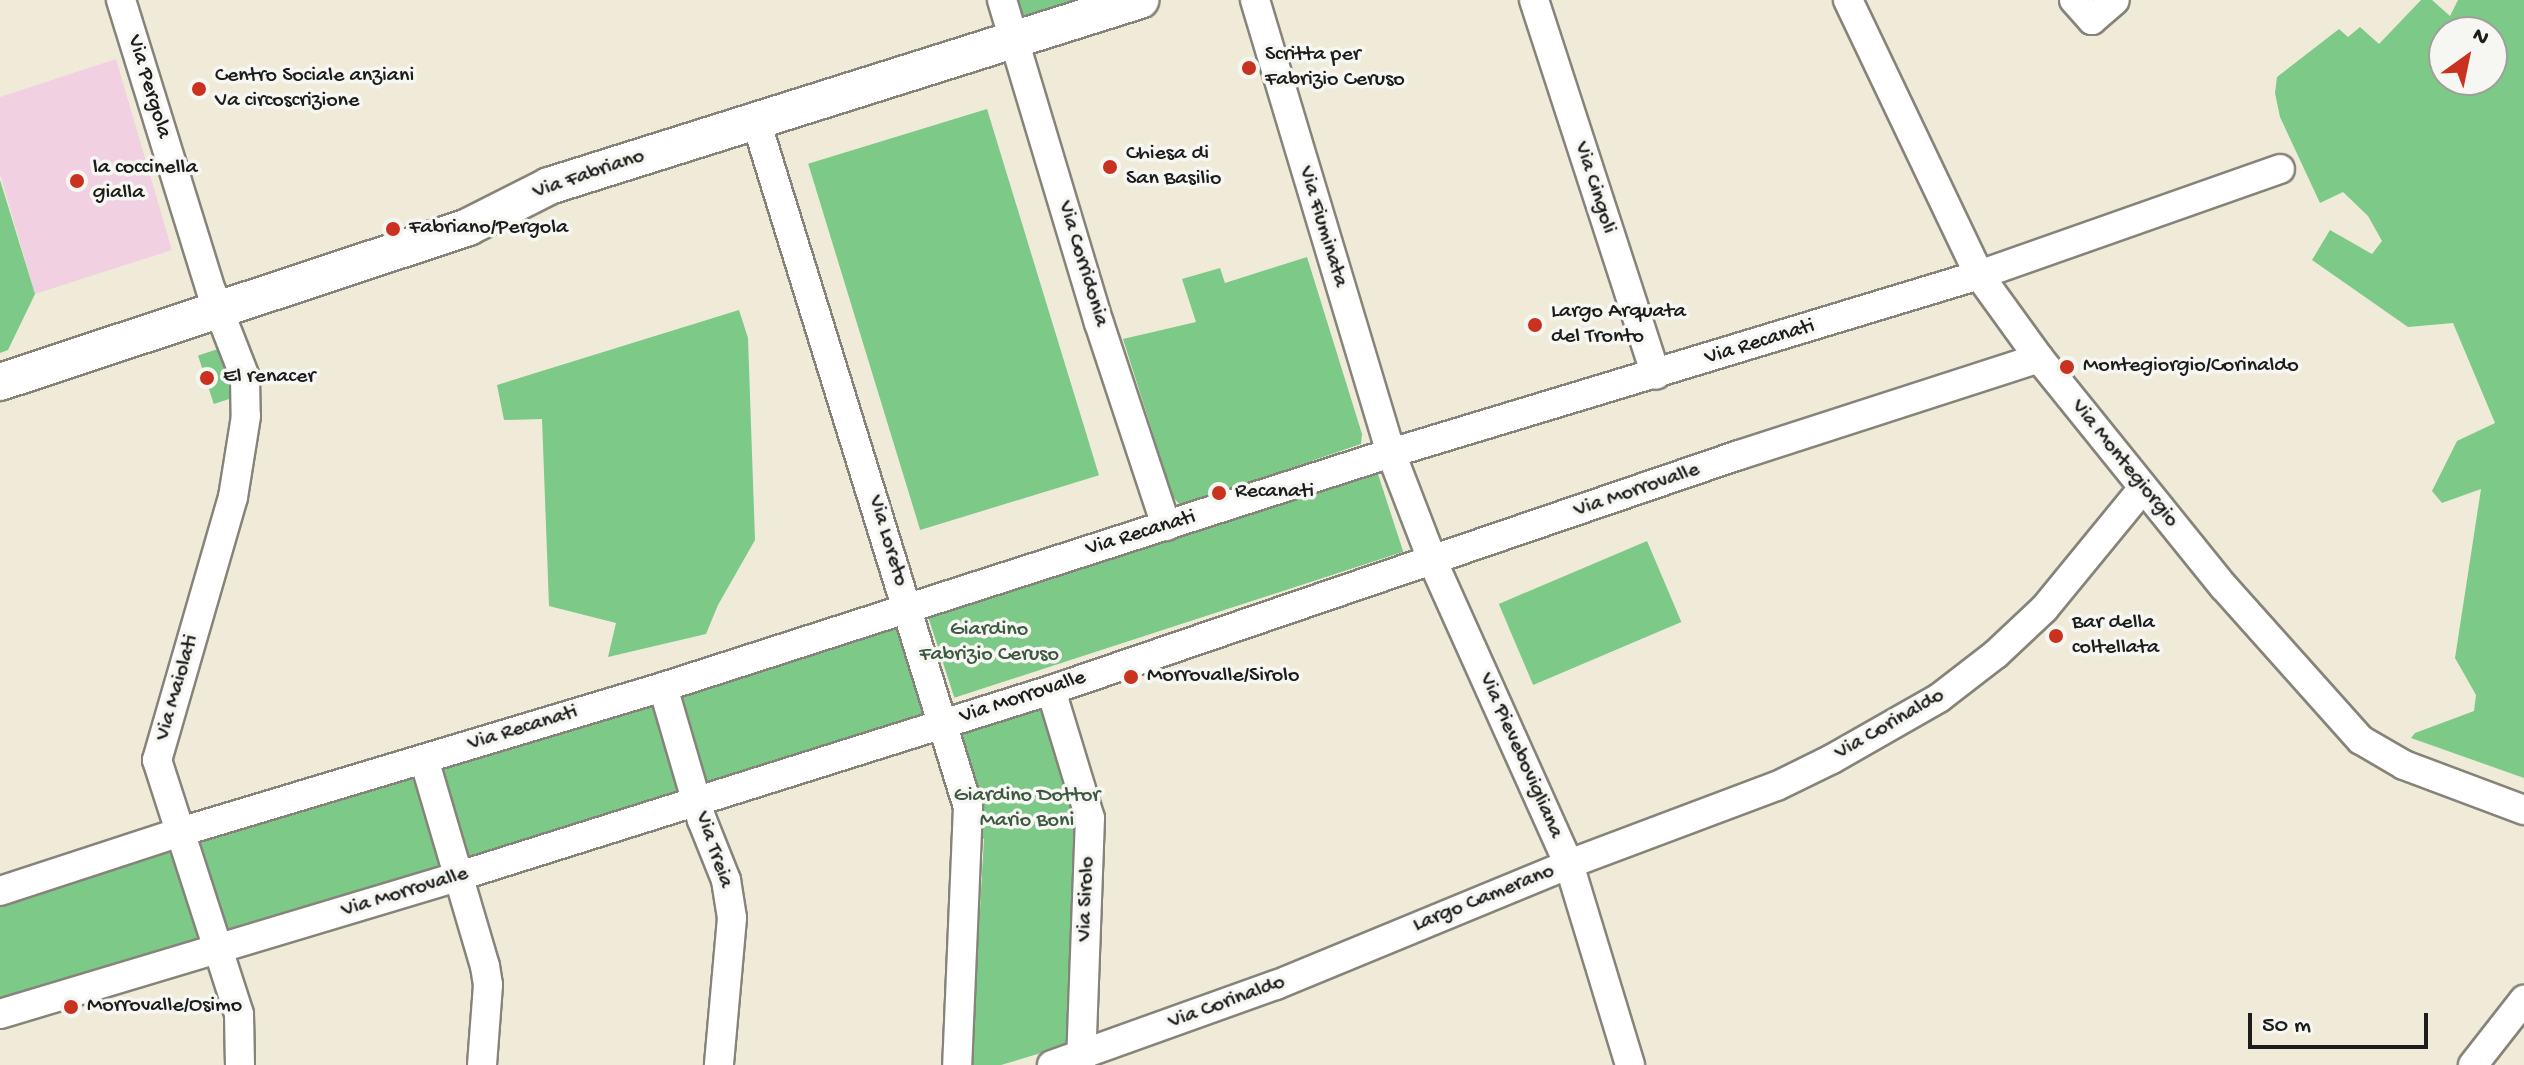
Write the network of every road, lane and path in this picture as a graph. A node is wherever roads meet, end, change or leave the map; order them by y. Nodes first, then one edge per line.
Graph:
1 (121, 0) edge
2 (1002, 0) edge
3 (1140, 0) edge
4 (1255, 0) edge
5 (1534, 0) edge
6 (1848, 0) edge
7 (2074, 0) edge
8 (2115, 0) edge
9 (1016, 40) junction
10 (756, 121) junction
11 (2280, 169) dead end
12 (1979, 275) junction
13 (220, 309) junction
14 (2039, 358) junction
15 (1656, 375) junction
16 (0, 382) edge
17 (1391, 453) junction
18 (2143, 488) junction
19 (1166, 526) junction
20 (1433, 562) junction
21 (907, 608) junction
22 (663, 687) junction
23 (1051, 690) junction
24 (943, 724) junction
25 (424, 759) junction
26 (697, 802) junction
27 (2524, 810) edge
28 (180, 832) junction
29 (1569, 864) junction
30 (456, 877) junction
31 (0, 891) edge
32 (1400, 934) joint
33 (220, 950) junction
34 (2524, 1000) edge
35 (0, 1014) edge
36 (1081, 1061) edge
37 (240, 1065) edge
38 (482, 1065) edge
39 (719, 1065) edge
40 (957, 1065) edge
41 (1052, 1065) edge
42 (1630, 1065) edge
43 (2473, 1065) edge

1 - 13 street, Via Pergola
2 - 9 street, Via Corridonia
3 - 9 street, Via Fabriano
4 - 17 street, Via Fiuminata
5 - 15 street, Via Cingoli
6 - 12 street, Via Montegiorgio
7 - 8 street
9 - 10 street, Via Fabriano
9 - 19 street, Via Corridonia
10 - 13 street, Via Fabriano
10 - 21 street, Via Loreto
11 - 12 street, Via Recanati
12 - 14 street, Via Montegiorgio
12 - 15 street, Via Recanati
13 - 16 street, Via Fabriano
13 - 28 street, Via Maiolati
14 - 18 street, Via Montegiorgio
14 - 20 street, Via Morrovalle
15 - 17 street, Via Recanati
17 - 19 street, Via Recanati
17 - 20 street, Via Pievebovigliana
18 - 27 street, Via Montegiorgio
18 - 29 street, Via Corinaldo
19 - 21 street, Via Recanati
20 - 23 street, Via Morrovalle
20 - 29 street, Via Pievebovigliana
21 - 22 street, Via Recanati
21 - 24 street, Via Loreto
22 - 25 street, Via Recanati
22 - 26 street, Via Treia
23 - 24 street, Via Morrovalle
23 - 36 street, Via Sirolo
24 - 26 street, Via Morrovalle
24 - 40 street, Via Loreto
25 - 28 street, Via Recanati
25 - 30 street
26 - 30 street, Via Morrovalle
26 - 39 street, Via Treia
28 - 31 street, Via Recanati
28 - 33 street, Via Maiolati
29 - 32 street, Largo Camerano
29 - 42 street, Via Pievebovigliana
30 - 33 street, Via Morrovalle
30 - 38 street
32 - 36 street, Via Corinaldo
33 - 35 street, Via Morrovalle
33 - 37 street, Via Maiolati
34 - 43 street
36 - 41 street, Via Corinaldo

